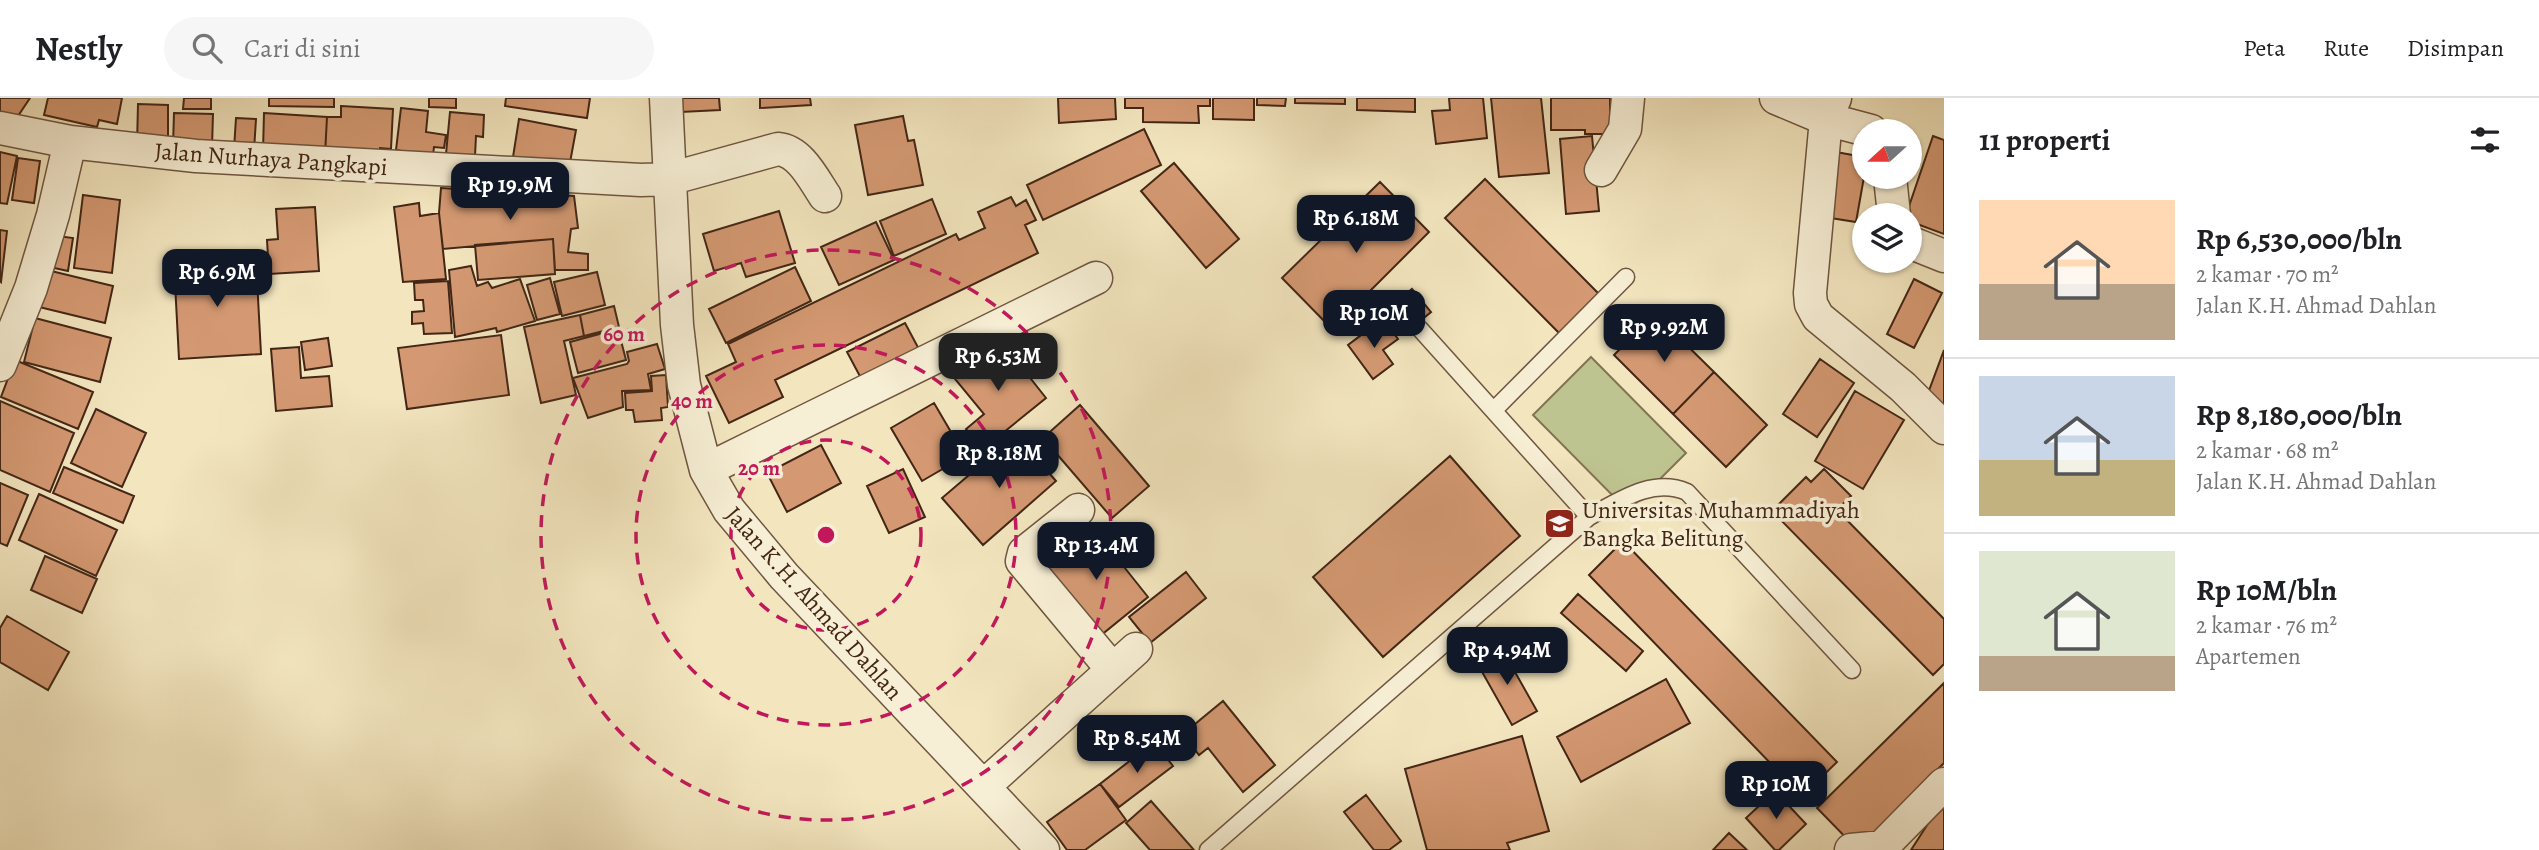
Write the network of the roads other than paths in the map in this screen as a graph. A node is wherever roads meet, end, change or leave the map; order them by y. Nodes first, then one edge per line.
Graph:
1 (666, 98) edge
2 (1628, 98) edge
3 (1776, 98) edge
4 (1831, 109) edge
5 (1852, 121) edge
6 (0, 128) edge
7 (69, 142) junction
8 (1601, 170) dead end
9 (669, 179) junction
10 (825, 195) dead end
11 (1922, 247) edge
12 (1944, 256) edge
13 (1626, 277) dead end
14 (1096, 278) dead end
15 (1420, 329) dead end
16 (0, 365) edge
17 (1494, 410) junction
18 (1944, 428) edge
19 (706, 470) junction
20 (1078, 510) dead end
21 (1589, 517) junction
22 (1136, 649) dead end
23 (1112, 669) junction
24 (1852, 670) dead end
25 (1944, 784) edge
26 (984, 786) junction
27 (1872, 849) edge
28 (1043, 850) edge
29 (1208, 850) edge

1 - 9 street, Jalan K.H. Ahmad Dahlan
2 - 8 street
3 - 4 street
4 - 5 street
4 - 18 street
6 - 7 street, Jalan Nurhaya Pangkapi
7 - 9 street, Jalan Nurhaya Pangkapi
7 - 16 street
9 - 10 street, Jalan Nurhaya Pangkapi
9 - 19 street, Jalan K.H. Ahmad Dahlan
11 - 12 street
13 - 17 lane
14 - 19 street
15 - 17 lane
17 - 21 lane
19 - 26 street, Jalan K.H. Ahmad Dahlan
20 - 23 street
21 - 24 lane
21 - 29 lane
22 - 23 street
23 - 26 street
25 - 27 street
26 - 28 street, Jalan K.H. Ahmad Dahlan

